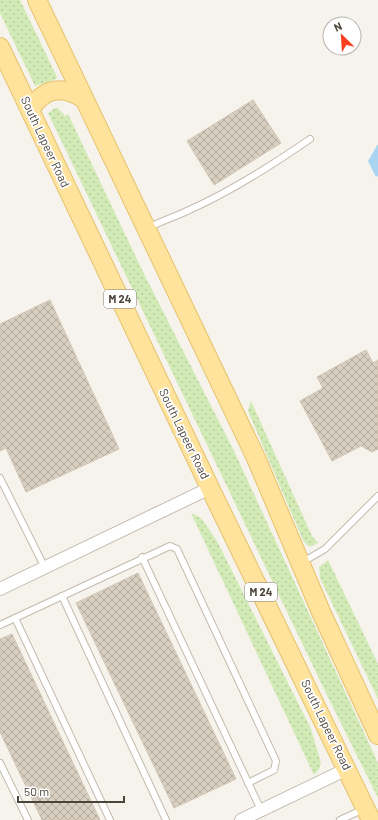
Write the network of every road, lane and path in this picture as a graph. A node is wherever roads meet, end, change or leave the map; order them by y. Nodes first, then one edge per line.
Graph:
1 (37, 0) edge
2 (0, 47) edge
3 (84, 99) junction
4 (30, 110) junction
5 (310, 139) dead end
6 (146, 228) junction
7 (0, 478) edge
8 (210, 488) junction
9 (378, 496) edge
10 (142, 557) junction
11 (300, 563) junction
12 (45, 568) junction
13 (0, 589) edge
14 (62, 596) junction
15 (15, 618) junction
16 (0, 625) edge
17 (378, 735) edge
18 (0, 763) edge
19 (347, 769) junction
20 (248, 782) junction
21 (261, 810) junction
22 (369, 814) edge
23 (28, 820) edge
24 (110, 820) edge
25 (166, 820) edge
26 (241, 820) edge
27 (340, 820) edge

1 - 3 main road
2 - 4 main road, South Lapeer Road / M 24
3 - 4 main road
3 - 6 main road
4 - 8 main road, South Lapeer Road / M 24
5 - 6 lane
6 - 11 main road
7 - 12 lane
8 - 12 street
8 - 19 main road, South Lapeer Road / M 24
9 - 11 lane
10 - 14 lane
10 - 20 lane
10 - 20 lane
11 - 17 main road
12 - 13 street
14 - 15 lane
14 - 25 lane
15 - 16 lane
15 - 24 lane
18 - 23 lane
19 - 21 street
19 - 22 main road, South Lapeer Road / M 24
20 - 21 lane
21 - 26 street
22 - 27 lane

